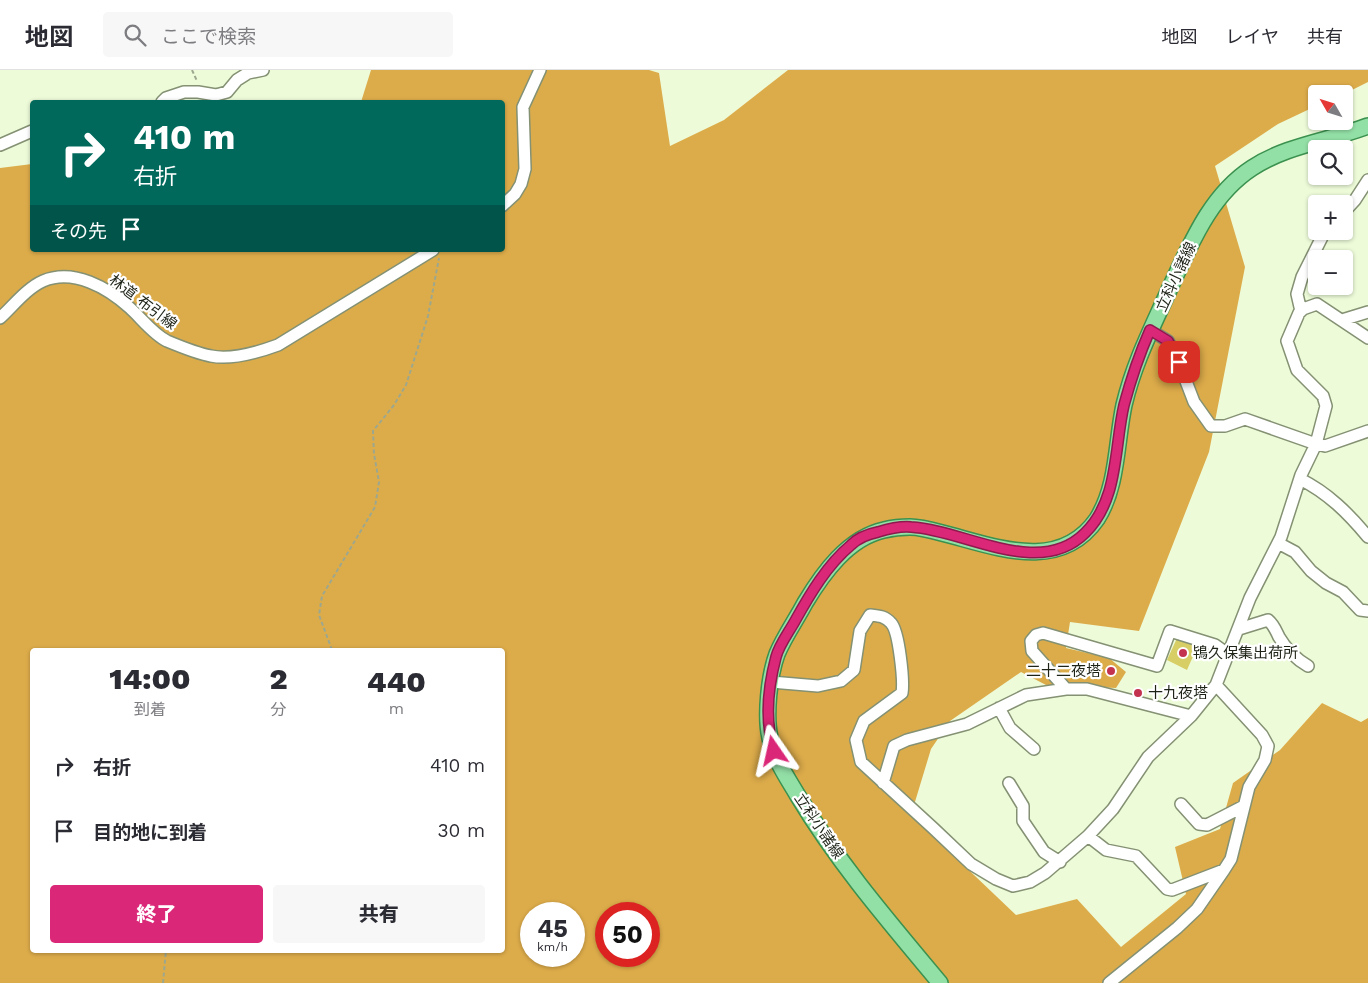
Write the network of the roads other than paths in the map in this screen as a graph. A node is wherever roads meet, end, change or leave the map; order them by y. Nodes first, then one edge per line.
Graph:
1 (263, 70) edge
2 (540, 70) edge
3 (248, 72) edge
4 (164, 100) edge
5 (1368, 126) edge
6 (30, 131) edge
7 (0, 145) edge
8 (1368, 180) edge
9 (1353, 202) edge
10 (505, 203) edge
11 (1320, 240) edge
12 (430, 252) edge
13 (1303, 310) junction
14 (1368, 312) edge
15 (0, 318) edge
16 (1342, 320) junction
17 (1150, 330) junction
18 (1368, 338) edge
19 (1368, 431) edge
20 (1316, 444) junction
21 (1300, 479) junction
22 (1368, 537) edge
23 (1278, 543) junction
24 (1368, 611) edge
25 (1239, 629) junction
26 (1229, 655) junction
27 (1308, 666) dead end
28 (771, 682) junction
29 (1216, 685) junction
30 (1066, 689) junction
31 (999, 708) junction
32 (1191, 716) junction
33 (1034, 749) dead end
34 (883, 783) junction
35 (1009, 784) dead end
36 (1181, 804) dead end
37 (1244, 806) junction
38 (1088, 836) junction
39 (1060, 862) junction
40 (1224, 870) junction
41 (940, 983) edge
42 (1109, 983) edge

1 - 3 street
2 - 10 street
3 - 4 street
5 - 17 main road, 立科小諸線
6 - 7 street
8 - 9 street
11 - 13 street
12 - 15 street, 林道 布引線
13 - 16 street
13 - 20 street
14 - 16 street
16 - 18 street
17 - 20 street
17 - 28 main road, 立科小諸線
19 - 20 street
20 - 21 street
21 - 22 street
21 - 23 street
23 - 24 street
23 - 25 street
25 - 26 street
25 - 27 street
26 - 29 street
26 - 30 street
28 - 34 street
28 - 41 main road, 立科小諸線
29 - 32 street
29 - 37 street
30 - 31 street
30 - 32 street
31 - 33 street
31 - 34 street
32 - 38 street
34 - 39 street
35 - 39 street
36 - 37 street
37 - 40 street
38 - 39 street
38 - 40 street
40 - 42 street

